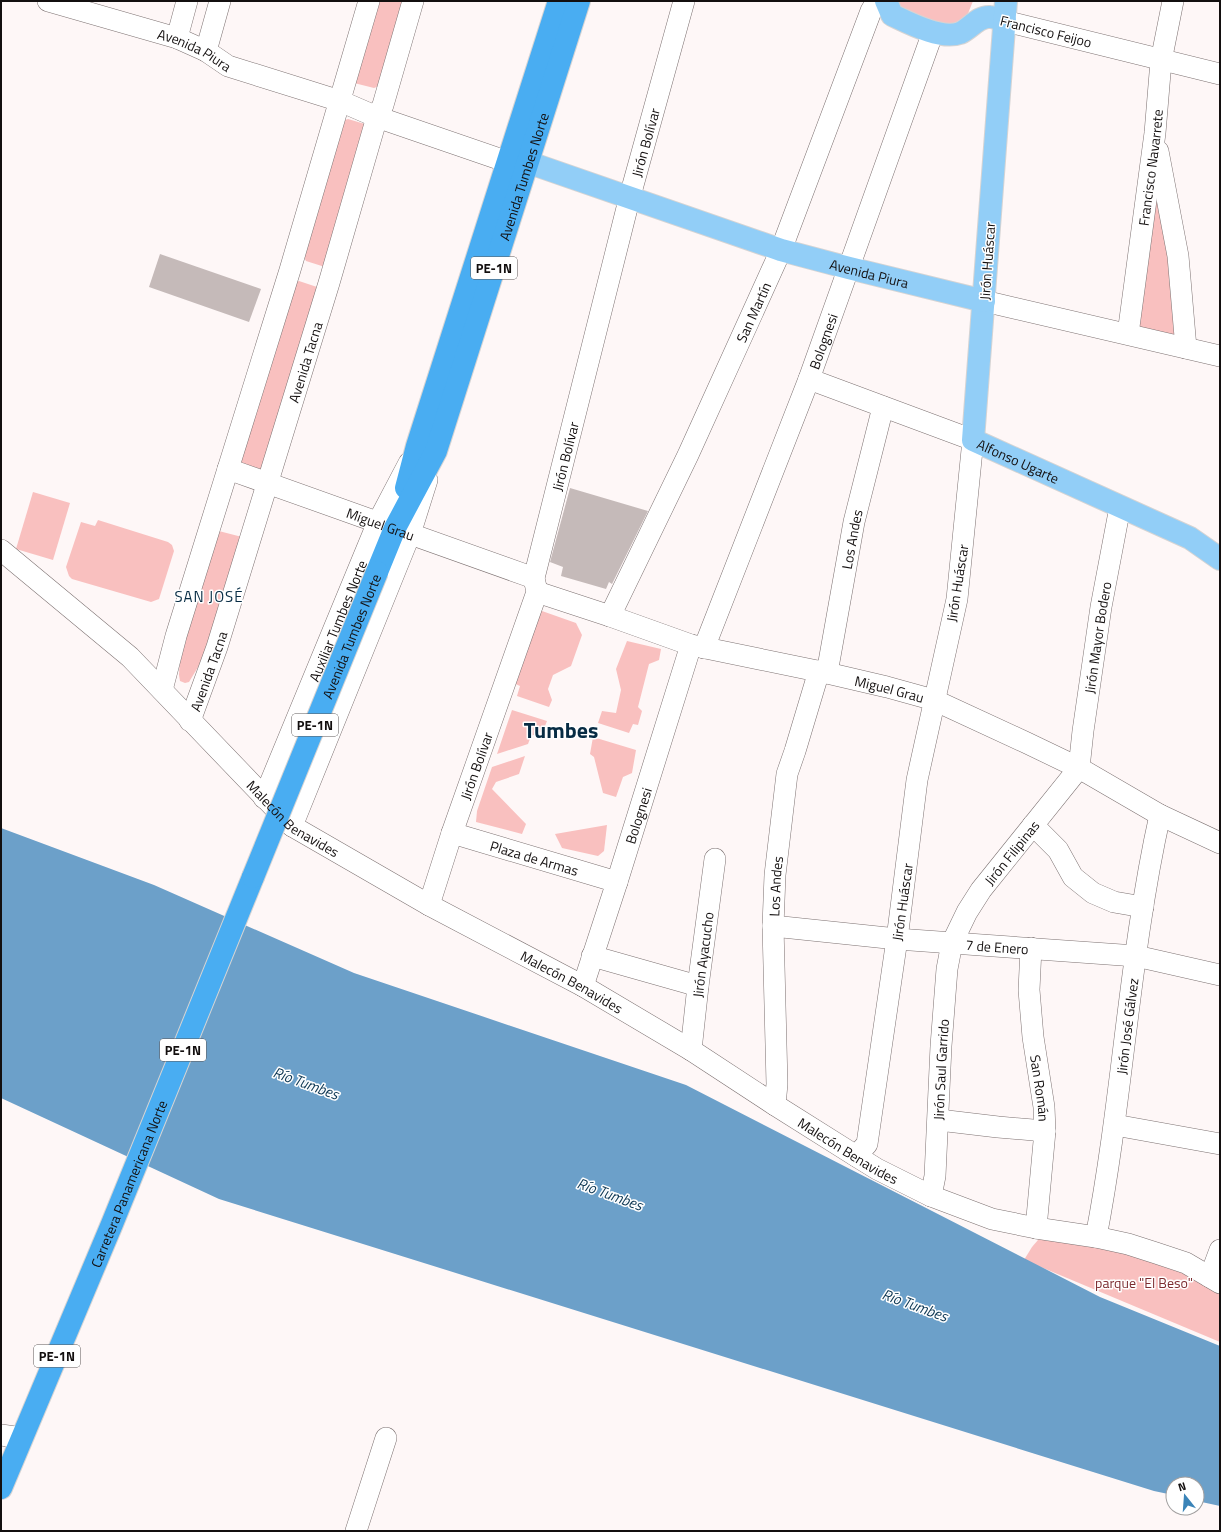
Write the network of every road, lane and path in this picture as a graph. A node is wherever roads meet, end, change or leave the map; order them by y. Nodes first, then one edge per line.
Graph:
1 (48, 1) edge
2 (187, 1) edge
3 (220, 1) edge
4 (369, 1) edge
5 (413, 1) edge
6 (559, 1) edge
7 (579, 1) edge
8 (684, 1) edge
9 (877, 1) edge
10 (886, 1) edge
11 (1173, 1) edge
12 (1005, 11) edge
13 (933, 32) junction
14 (177, 38) junction
15 (206, 50) junction
16 (1161, 61) junction
17 (1220, 74) edge
18 (340, 101) junction
19 (380, 111) junction
20 (1155, 133) junction
21 (516, 158) junction
22 (630, 196) junction
23 (780, 250) junction
24 (848, 268) junction
25 (984, 301) junction
26 (1128, 334) junction
27 (1186, 348) junction
28 (1220, 356) edge
29 (809, 379) junction
30 (883, 407) junction
31 (973, 440) junction
32 (228, 469) junction
33 (267, 483) junction
34 (1120, 507) junction
35 (394, 528) junction
36 (1, 550) edge
37 (1220, 559) edge
38 (536, 585) junction
39 (610, 616) junction
40 (697, 646) junction
41 (823, 672) junction
42 (162, 690) junction
43 (934, 700) junction
44 (190, 721) junction
45 (1079, 768) junction
46 (264, 798) junction
47 (1160, 815) junction
48 (1033, 825) junction
49 (292, 826) junction
50 (452, 833) junction
51 (1220, 844) edge
52 (715, 859) dead end
53 (253, 877) joint
54 (617, 882) junction
55 (429, 905) junction
56 (1143, 907) junction
57 (773, 926) junction
58 (897, 939) junction
59 (952, 943) junction
60 (1032, 948) junction
61 (592, 956) junction
62 (1136, 956) junction
63 (1220, 975) edge
64 (582, 986) junction
65 (698, 986) junction
66 (691, 1050) junction
67 (775, 1105) junction
68 (939, 1120) junction
69 (1115, 1124) junction
70 (1045, 1131) junction
71 (1220, 1144) edge
72 (856, 1156) junction
73 (931, 1196) junction
74 (1036, 1228) junction
75 (1096, 1237) junction
76 (1220, 1250) edge
77 (1215, 1280) edge
78 (1, 1435) edge
79 (22, 1438) junction
80 (386, 1438) dead end
81 (1, 1488) edge
82 (356, 1531) edge

1 - 14 street, Avenida Piura
2 - 14 street
3 - 15 street
4 - 18 street
5 - 19 street, Avenida Tacna
6 - 21 highway, Avenida Tumbes Norte / PE-1N
7 - 21 highway, Avenida Tumbes Norte / PE-1N
8 - 22 street, Jirón Bolívar
9 - 23 street, San Martín
10 - 13 main road, Francisco Feijoo
11 - 16 street, Francisco Navarrete
12 - 13 main road, Francisco Feijoo
12 - 16 street, Francisco Feijoo
12 - 25 main road, Jirón Huáscar
13 - 24 street, Bolognesi
14 - 15 street, Avenida Piura
15 - 18 street, Avenida Piura
16 - 17 street, Francisco Feijoo
16 - 20 street, Francisco Navarrete
18 - 19 street, Avenida Piura
18 - 32 street
19 - 21 street, Avenida Piura
19 - 33 street, Avenida Tacna
20 - 26 street, Francisco Navarrete
20 - 27 street
21 - 22 main road, Avenida Piura
21 - 35 highway, Avenida Tumbes Norte / PE-1N
22 - 23 main road, Avenida Piura
22 - 38 street, Jirón Bolívar
23 - 24 main road, Avenida Piura
23 - 39 street, San Martín
24 - 25 main road, Avenida Piura
24 - 29 street, Bolognesi
25 - 26 street, Avenida Piura
25 - 31 main road, Jirón Huáscar
26 - 27 street, Avenida Piura
27 - 28 street, Avenida Piura
29 - 30 street, Alfonso Ugarte
29 - 40 street, Bolognesi
30 - 31 street, Alfonso Ugarte
30 - 41 street, Los Andes
31 - 34 main road, Alfonso Ugarte
31 - 43 street, Jirón Huáscar
32 - 33 street, Miguel Grau
32 - 42 street
33 - 35 street, Miguel Grau
33 - 44 street, Avenida Tacna
34 - 37 main road, Alfonso Ugarte
34 - 45 street, Jirón Mayor Bodero
35 - 38 street, Miguel Grau
35 - 46 street, Auxiliar Tumbes Norte
35 - 49 street
35 - 53 highway, Avenida Tumbes Norte / PE-1N, bridge
36 - 42 street, Malecón Benavides
38 - 39 street, Miguel Grau
38 - 50 street, Jirón Bolívar
39 - 40 street, Miguel Grau
40 - 41 street, Miguel Grau
40 - 54 street, Bolognesi
41 - 43 street, Miguel Grau
41 - 57 street, Los Andes
42 - 44 street, Malecón Benavides
43 - 45 street, Miguel Grau
43 - 58 street, Jirón Huáscar
44 - 46 street, Malecón Benavides
45 - 47 street, Miguel Grau
45 - 48 street, Jirón Filipinas
46 - 49 street, Malecón Benavides
47 - 51 street, Miguel Grau
47 - 56 street, Jirón José Gálvez
48 - 56 street
48 - 59 street, Jirón Filipinas
49 - 55 street, Malecón Benavides
50 - 54 street, Plaza de Armas
50 - 55 street, Jirón Bolívar
52 - 65 street, Jirón Ayacucho
53 - 79 highway, Carretera Panamericana Norte / PE-1N
54 - 61 street, Bolognesi
55 - 64 street, Malecón Benavides
56 - 62 street, Jirón José Gálvez
57 - 58 street, 7 de Enero
57 - 67 street, Los Andes
58 - 59 street, 7 de Enero
58 - 72 street, Jirón Huáscar
59 - 60 street, 7 de Enero
59 - 68 street, Jirón Saul Garrido
60 - 62 street, 7 de Enero
60 - 70 street, San Román
61 - 64 street, Bolognesi
61 - 65 street
62 - 63 street, 7 de Enero
62 - 69 street, Jirón José Gálvez
64 - 66 street, Malecón Benavides
65 - 66 street, Jirón Ayacucho
66 - 67 street, Malecón Benavides
67 - 72 street, Malecón Benavides
68 - 70 street
68 - 73 street, Jirón Saul Garrido
69 - 71 street
69 - 75 street, Jirón José Gálvez
70 - 74 street, San Román
72 - 73 street, Malecón Benavides
73 - 74 street, Malecón Benavides
74 - 75 street, Malecón Benavides
75 - 77 street, Malecón Benavides
76 - 77 street
78 - 79 street
79 - 81 highway, Carretera Panamericana Norte / PE-1N
80 - 82 street

